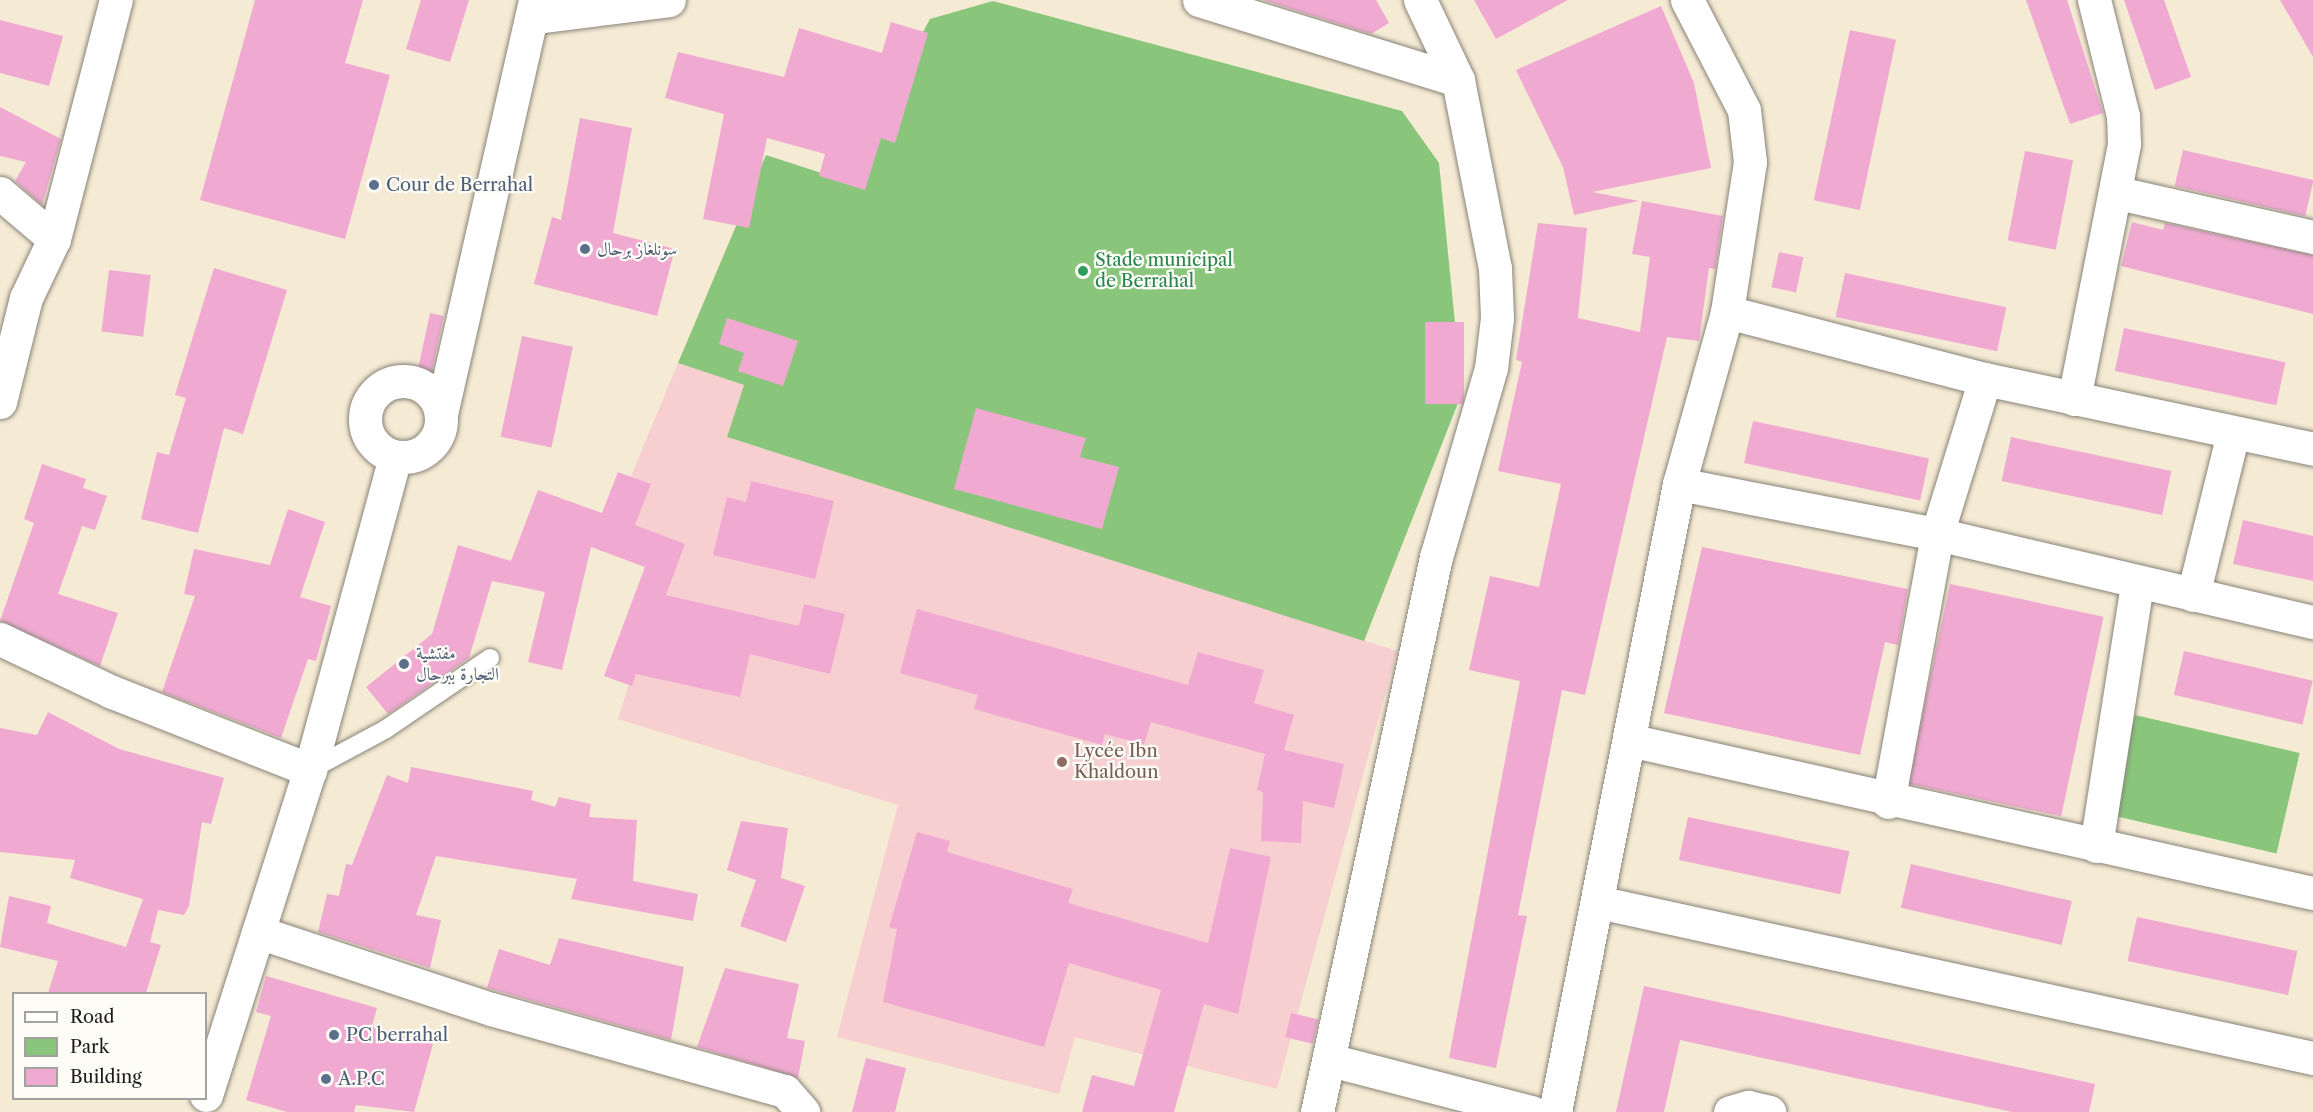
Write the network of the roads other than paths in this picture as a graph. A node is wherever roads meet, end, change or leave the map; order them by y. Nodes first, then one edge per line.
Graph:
1 (116, 0) edge
2 (669, 0) edge
3 (1199, 0) edge
4 (1420, 0) edge
5 (1686, 0) edge
6 (2094, 0) edge
7 (535, 9) edge
8 (1458, 80) junction
9 (0, 193) edge
10 (2118, 193) junction
11 (2313, 237) edge
12 (54, 239) junction
13 (13, 300) edge
14 (1727, 312) junction
15 (1985, 379) junction
16 (2074, 399) junction
17 (0, 402) edge
18 (441, 414) junction
19 (2233, 433) junction
20 (2313, 449) edge
21 (395, 456) junction
22 (1679, 484) junction
23 (1937, 534) junction
24 (2137, 584) junction
25 (2193, 595) junction
26 (2313, 622) edge
27 (0, 639) edge
28 (490, 658) dead end
29 (1629, 740) junction
30 (310, 770) junction
31 (1888, 802) junction
32 (2096, 846) junction
33 (2313, 893) edge
34 (1598, 902) junction
35 (258, 932) junction
36 (2313, 1058) edge
37 (1330, 1060) junction
38 (207, 1091) edge
39 (803, 1112) edge
40 (1317, 1112) edge
41 (1531, 1112) edge
42 (1555, 1112) edge
43 (1730, 1112) edge
44 (1769, 1112) edge

1 - 12 street
2 - 7 street
3 - 8 street
4 - 8 street
5 - 14 street
6 - 10 street
7 - 18 street
8 - 37 street
9 - 12 street
10 - 11 street
10 - 16 street
12 - 13 street
13 - 17 street
14 - 15 street
14 - 22 street
15 - 16 street
15 - 23 street
16 - 19 street
18 - 21 street
18 - 21 street
19 - 20 street
19 - 25 street
21 - 30 street
22 - 23 street
22 - 29 street
23 - 24 street
23 - 31 street
24 - 25 street
24 - 32 street
25 - 26 street
27 - 30 street
28 - 30 lane
29 - 31 street
29 - 34 street
30 - 35 street
31 - 32 street
32 - 33 street
34 - 36 street
34 - 42 street
35 - 38 street
35 - 39 street
37 - 40 street
37 - 41 street
43 - 44 street

